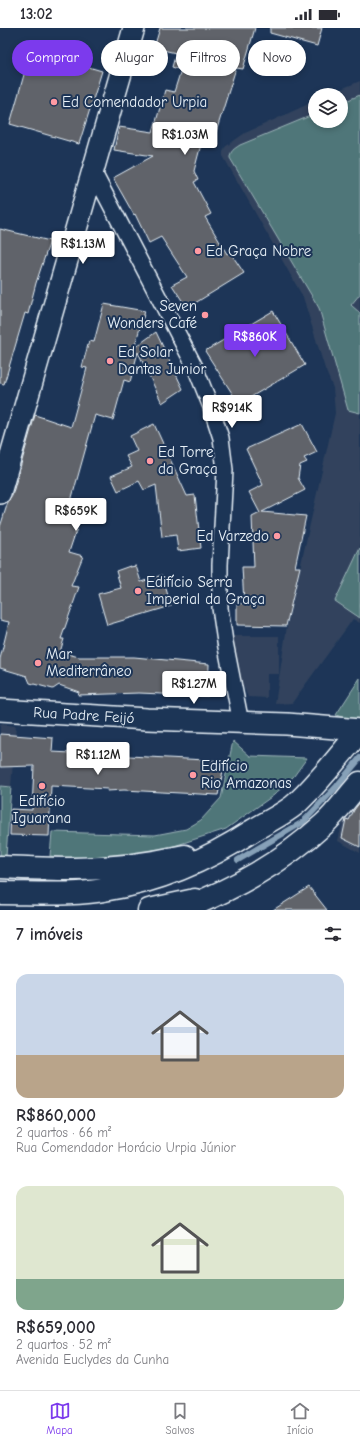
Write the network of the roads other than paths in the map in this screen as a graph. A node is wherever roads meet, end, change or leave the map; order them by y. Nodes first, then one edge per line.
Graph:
1 (134, 28) edge
2 (93, 171) junction
3 (0, 493) edge
4 (0, 710) edge
5 (241, 723) junction
6 (360, 730) edge
7 (360, 783) edge
8 (224, 848) junction
9 (0, 867) edge
10 (0, 893) edge
11 (217, 896) junction
12 (149, 910) edge
13 (181, 910) edge

1 - 2 main road
2 - 3 main road
2 - 5 street
4 - 5 main road, Rua Padre Feijó
5 - 6 main road, Rua Padre Feijó
6 - 8 main road
7 - 11 main road
8 - 9 main road
8 - 10 main road
11 - 12 main road
11 - 13 main road

